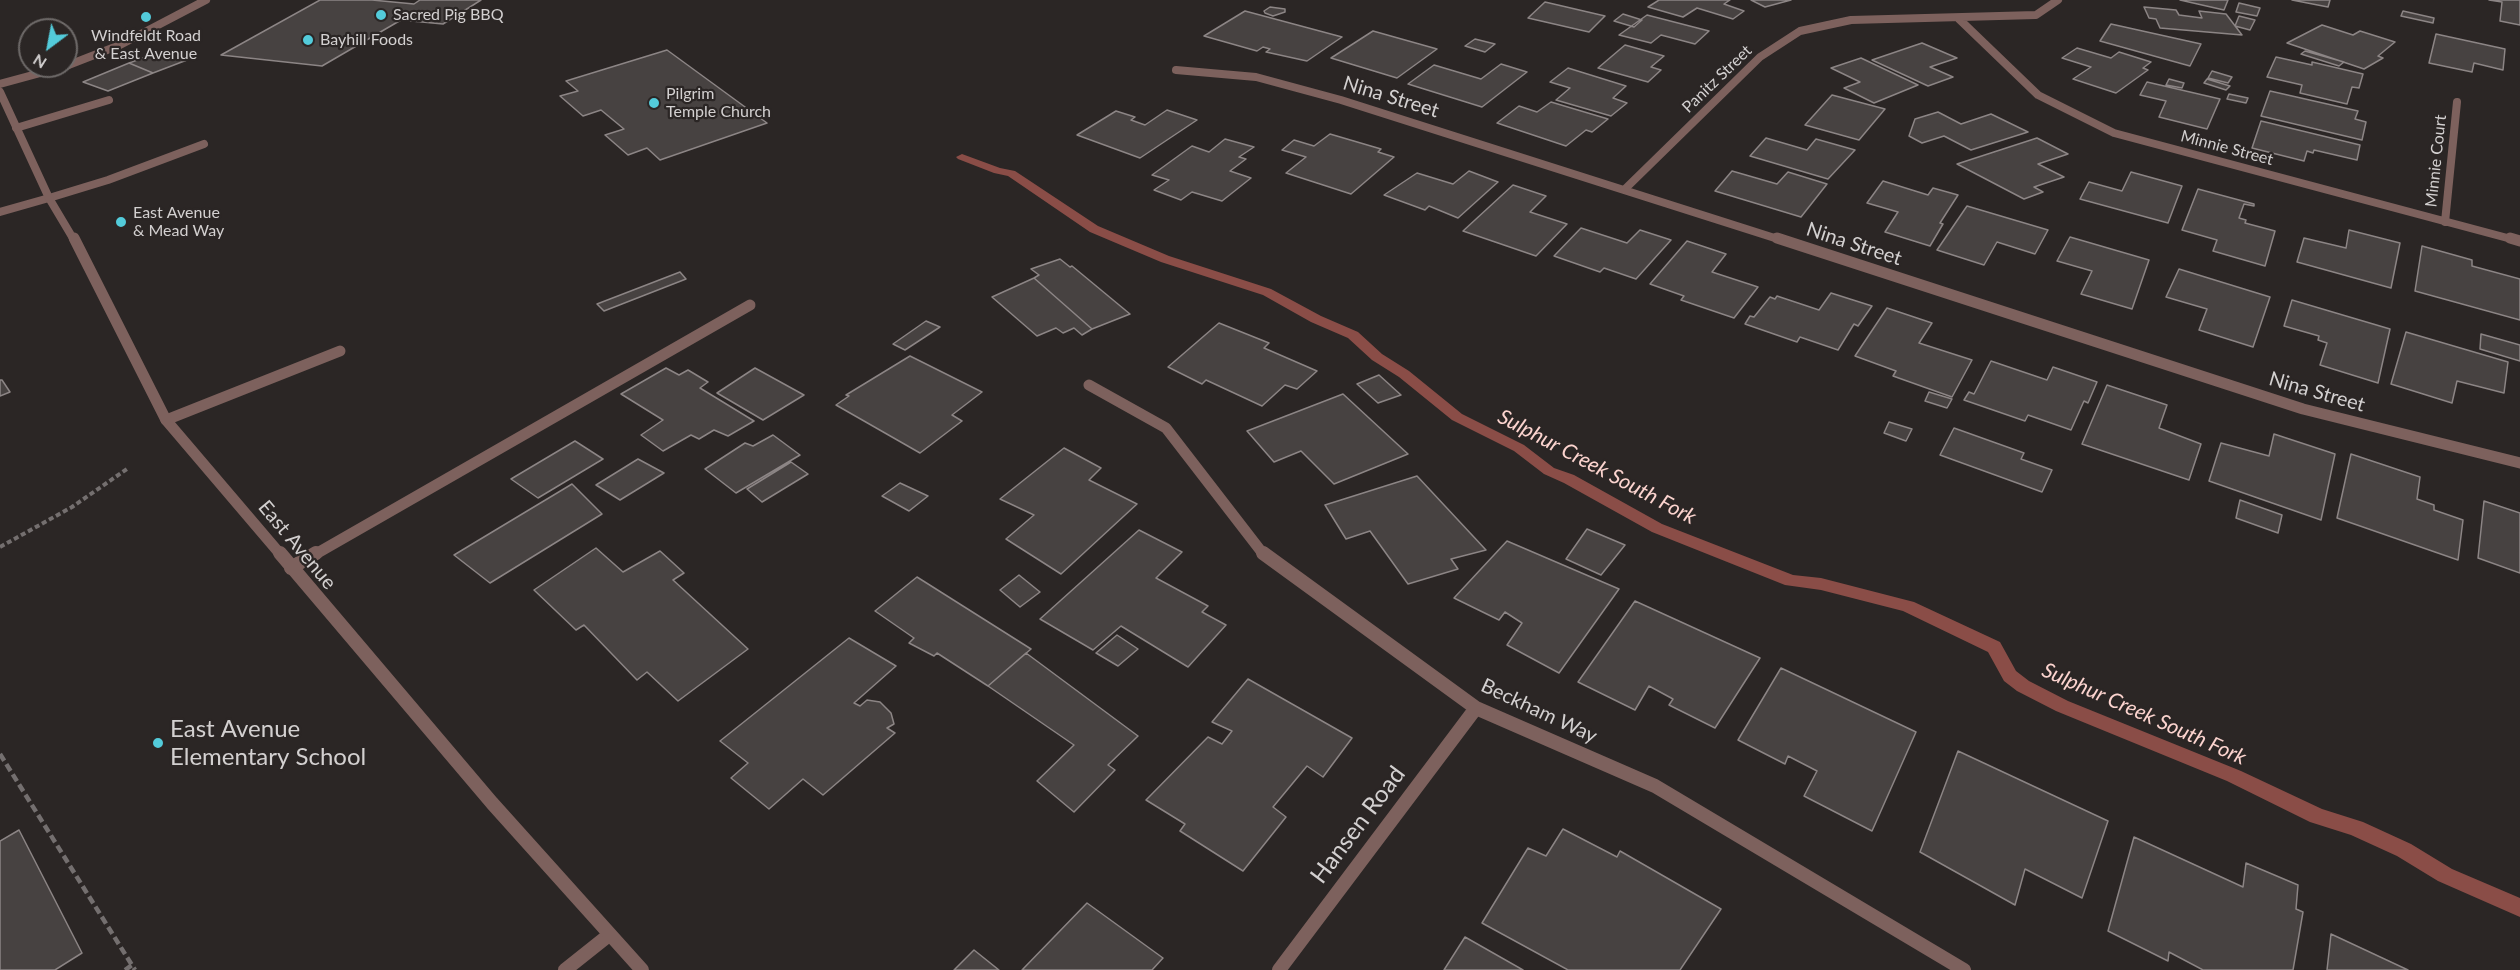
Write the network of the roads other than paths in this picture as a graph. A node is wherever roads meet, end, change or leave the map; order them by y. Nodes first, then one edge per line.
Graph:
1 (206, 0) edge
2 (2058, 0) edge
3 (1959, 19) junction
4 (78, 61) edge
5 (1176, 70) dead end
6 (22, 78) edge
7 (0, 84) edge
8 (0, 92) edge
9 (109, 100) dead end
10 (2457, 102) dead end
11 (16, 128) junction
12 (204, 144) dead end
13 (1625, 189) junction
14 (49, 198) junction
15 (0, 212) edge
16 (2445, 222) junction
17 (2520, 241) edge
18 (750, 305) dead end
19 (340, 351) dead end
20 (1089, 385) dead end
21 (166, 420) junction
22 (2520, 463) edge
23 (291, 568) junction
24 (1476, 708) junction
25 (609, 936) junction
26 (565, 970) edge
27 (642, 970) edge
28 (1279, 970) edge
29 (1964, 970) edge

1 - 4 street
2 - 3 street, Panitz Street
3 - 13 street, Panitz Street
3 - 16 street, Minnie Street
5 - 13 street, Nina Street
6 - 7 street
8 - 11 street, East Avenue
9 - 11 street
10 - 16 street, Minnie Court
11 - 14 street, East Avenue
12 - 14 street
13 - 22 street, Nina Street
14 - 15 street
14 - 21 street, East Avenue
16 - 17 street, Minnie Street
18 - 23 street
19 - 21 street
20 - 24 street, Beckham Way
21 - 23 street, East Avenue
23 - 25 street, East Avenue
24 - 28 street, Hansen Road
24 - 29 street, Beckham Way
25 - 26 street
25 - 27 street, East Avenue

